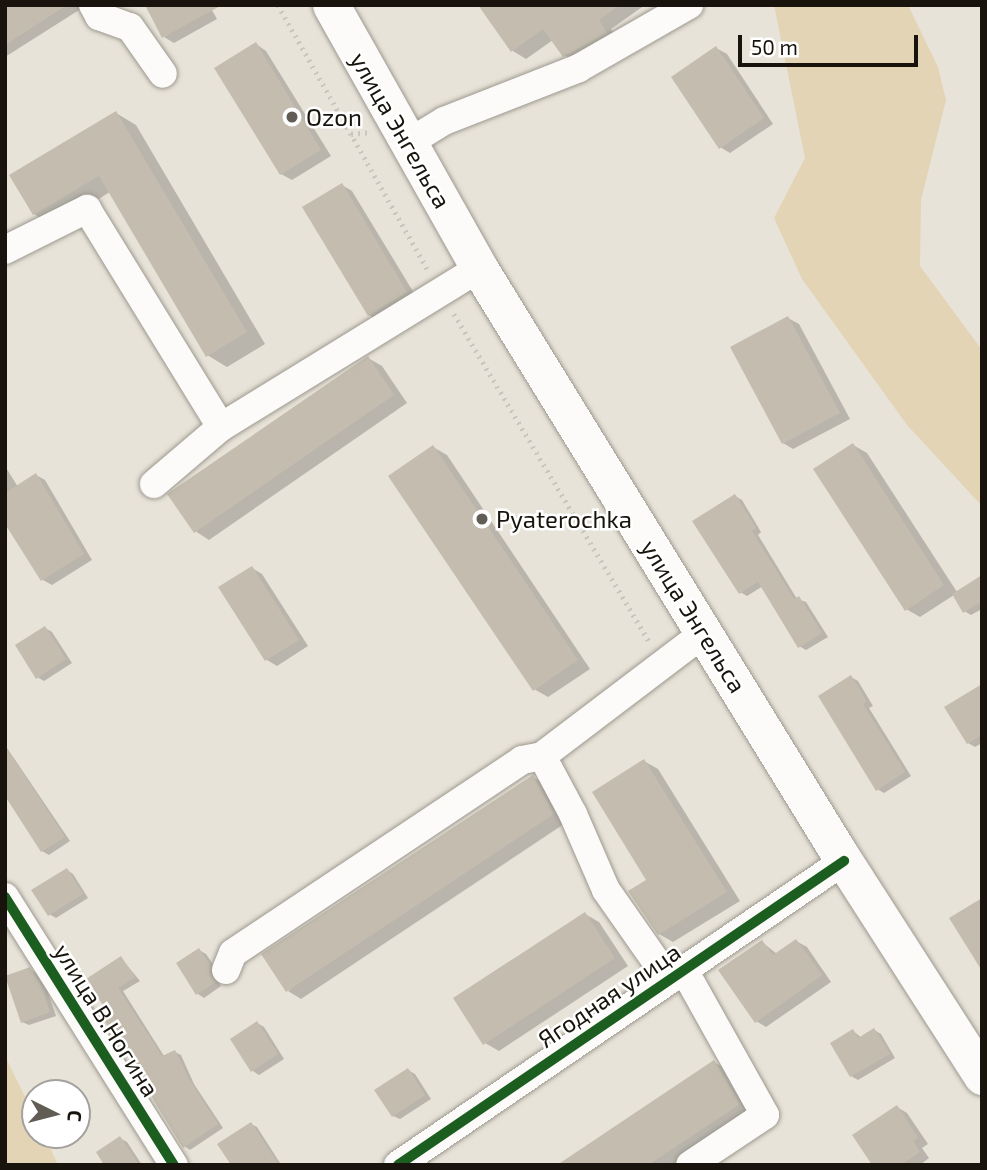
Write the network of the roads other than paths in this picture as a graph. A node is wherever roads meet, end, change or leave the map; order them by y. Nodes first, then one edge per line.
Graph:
1 (93, 5) edge
2 (331, 5) edge
3 (689, 5) edge
4 (163, 74) dead end
5 (408, 143) junction
6 (5, 250) edge
7 (479, 268) junction
8 (221, 427) junction
9 (154, 484) dead end
10 (704, 633) junction
11 (542, 756) junction
12 (844, 860) junction
13 (5, 897) edge
14 (226, 970) dead end
15 (676, 975) junction
16 (982, 1076) edge
17 (174, 1165) edge
18 (398, 1165) edge
19 (690, 1165) edge

1 - 4 street
2 - 5 main road, улица Энгельса
3 - 5 street
5 - 7 main road, улица Энгельса
6 - 8 street
7 - 8 street
7 - 10 main road, улица Энгельса
8 - 9 street
10 - 11 street
10 - 12 main road, улица Энгельса
11 - 14 street
11 - 15 street
12 - 15 street, Ягодная улица
12 - 16 main road, улица Энгельса
13 - 17 street, улица В.Ногина
15 - 18 street, Ягодная улица
15 - 19 street

